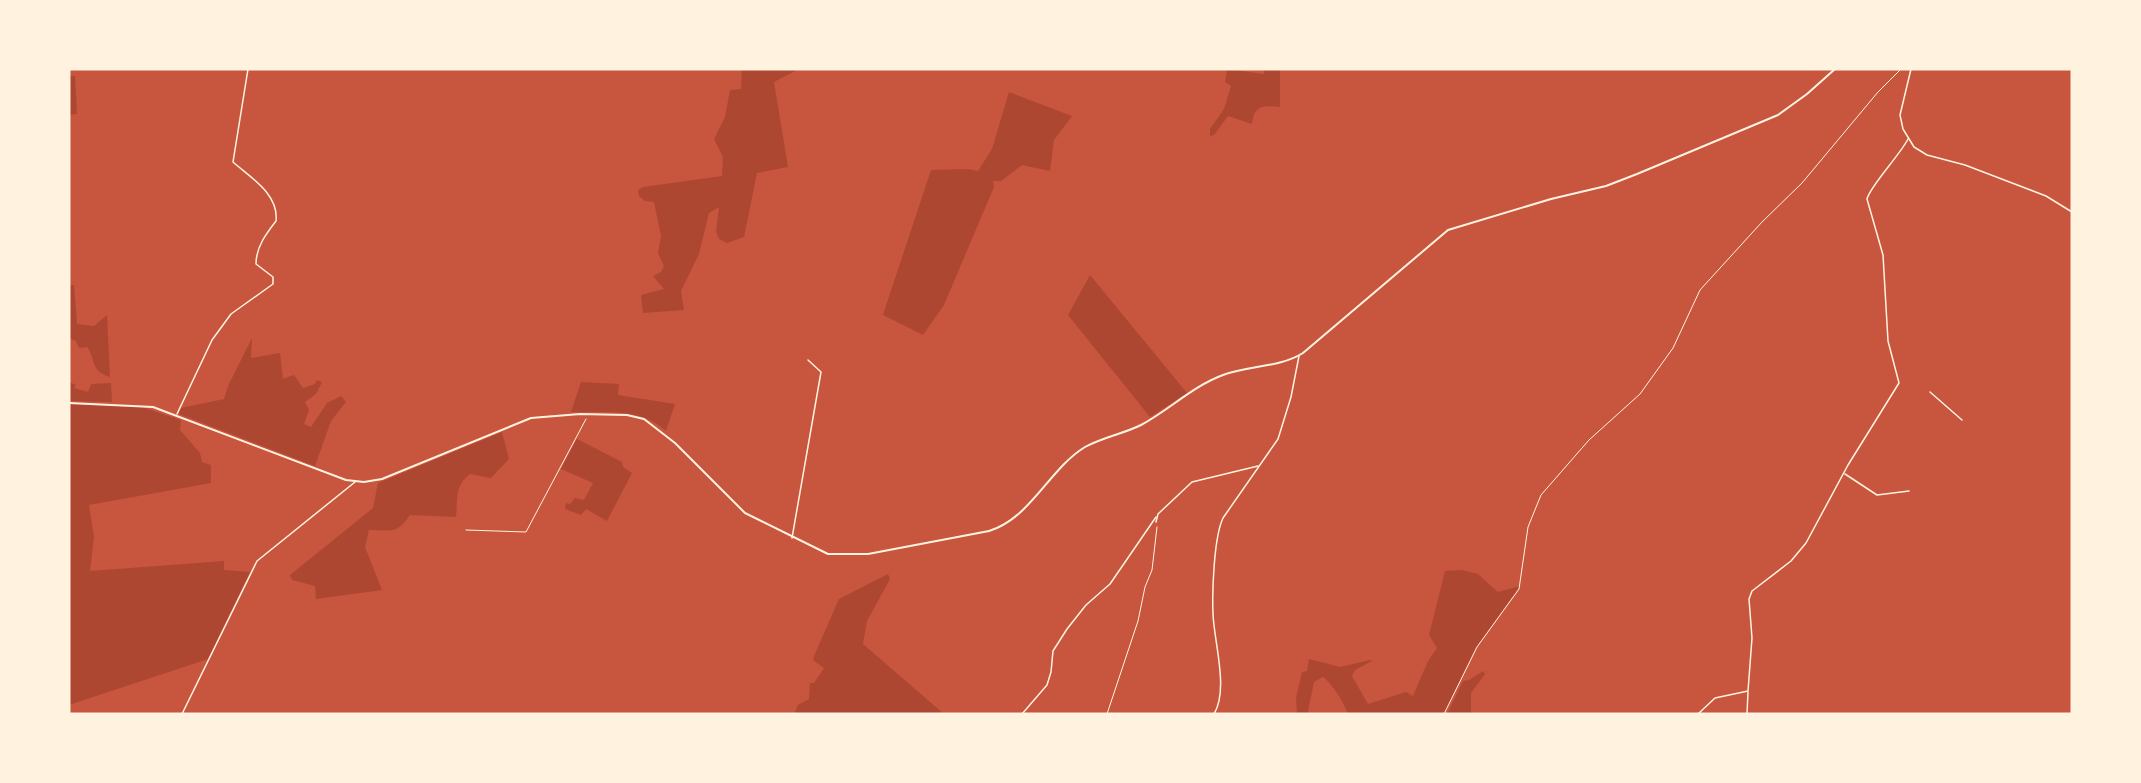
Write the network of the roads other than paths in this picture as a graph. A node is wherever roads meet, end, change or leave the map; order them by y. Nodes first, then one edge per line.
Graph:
1 (248, 69) edge
2 (1835, 69) edge
3 (1911, 69) edge
4 (1908, 139) junction
5 (2072, 212) edge
6 (1299, 356) junction
7 (808, 360) dead end
8 (1930, 392) dead end
9 (69, 403) edge
10 (176, 415) junction
11 (1962, 420) dead end
12 (1259, 466) junction
13 (1844, 473) junction
14 (356, 481) junction
15 (1910, 491) dead end
16 (1156, 517) junction
17 (1156, 522) road end
18 (792, 538) junction
19 (1748, 692) junction
20 (182, 714) edge
21 (1022, 714) edge
22 (1214, 714) edge
23 (1698, 714) edge
24 (1748, 714) edge

1 - 10 street
2 - 6 main road
3 - 4 street
4 - 5 street
4 - 13 street
6 - 12 street
6 - 18 main road
7 - 18 street
8 - 11 street
9 - 10 main road
10 - 14 main road
12 - 16 street
12 - 22 street
13 - 15 street
13 - 19 street
14 - 18 main road
14 - 20 street
16 - 17 street
16 - 21 street
19 - 23 street
19 - 24 street

